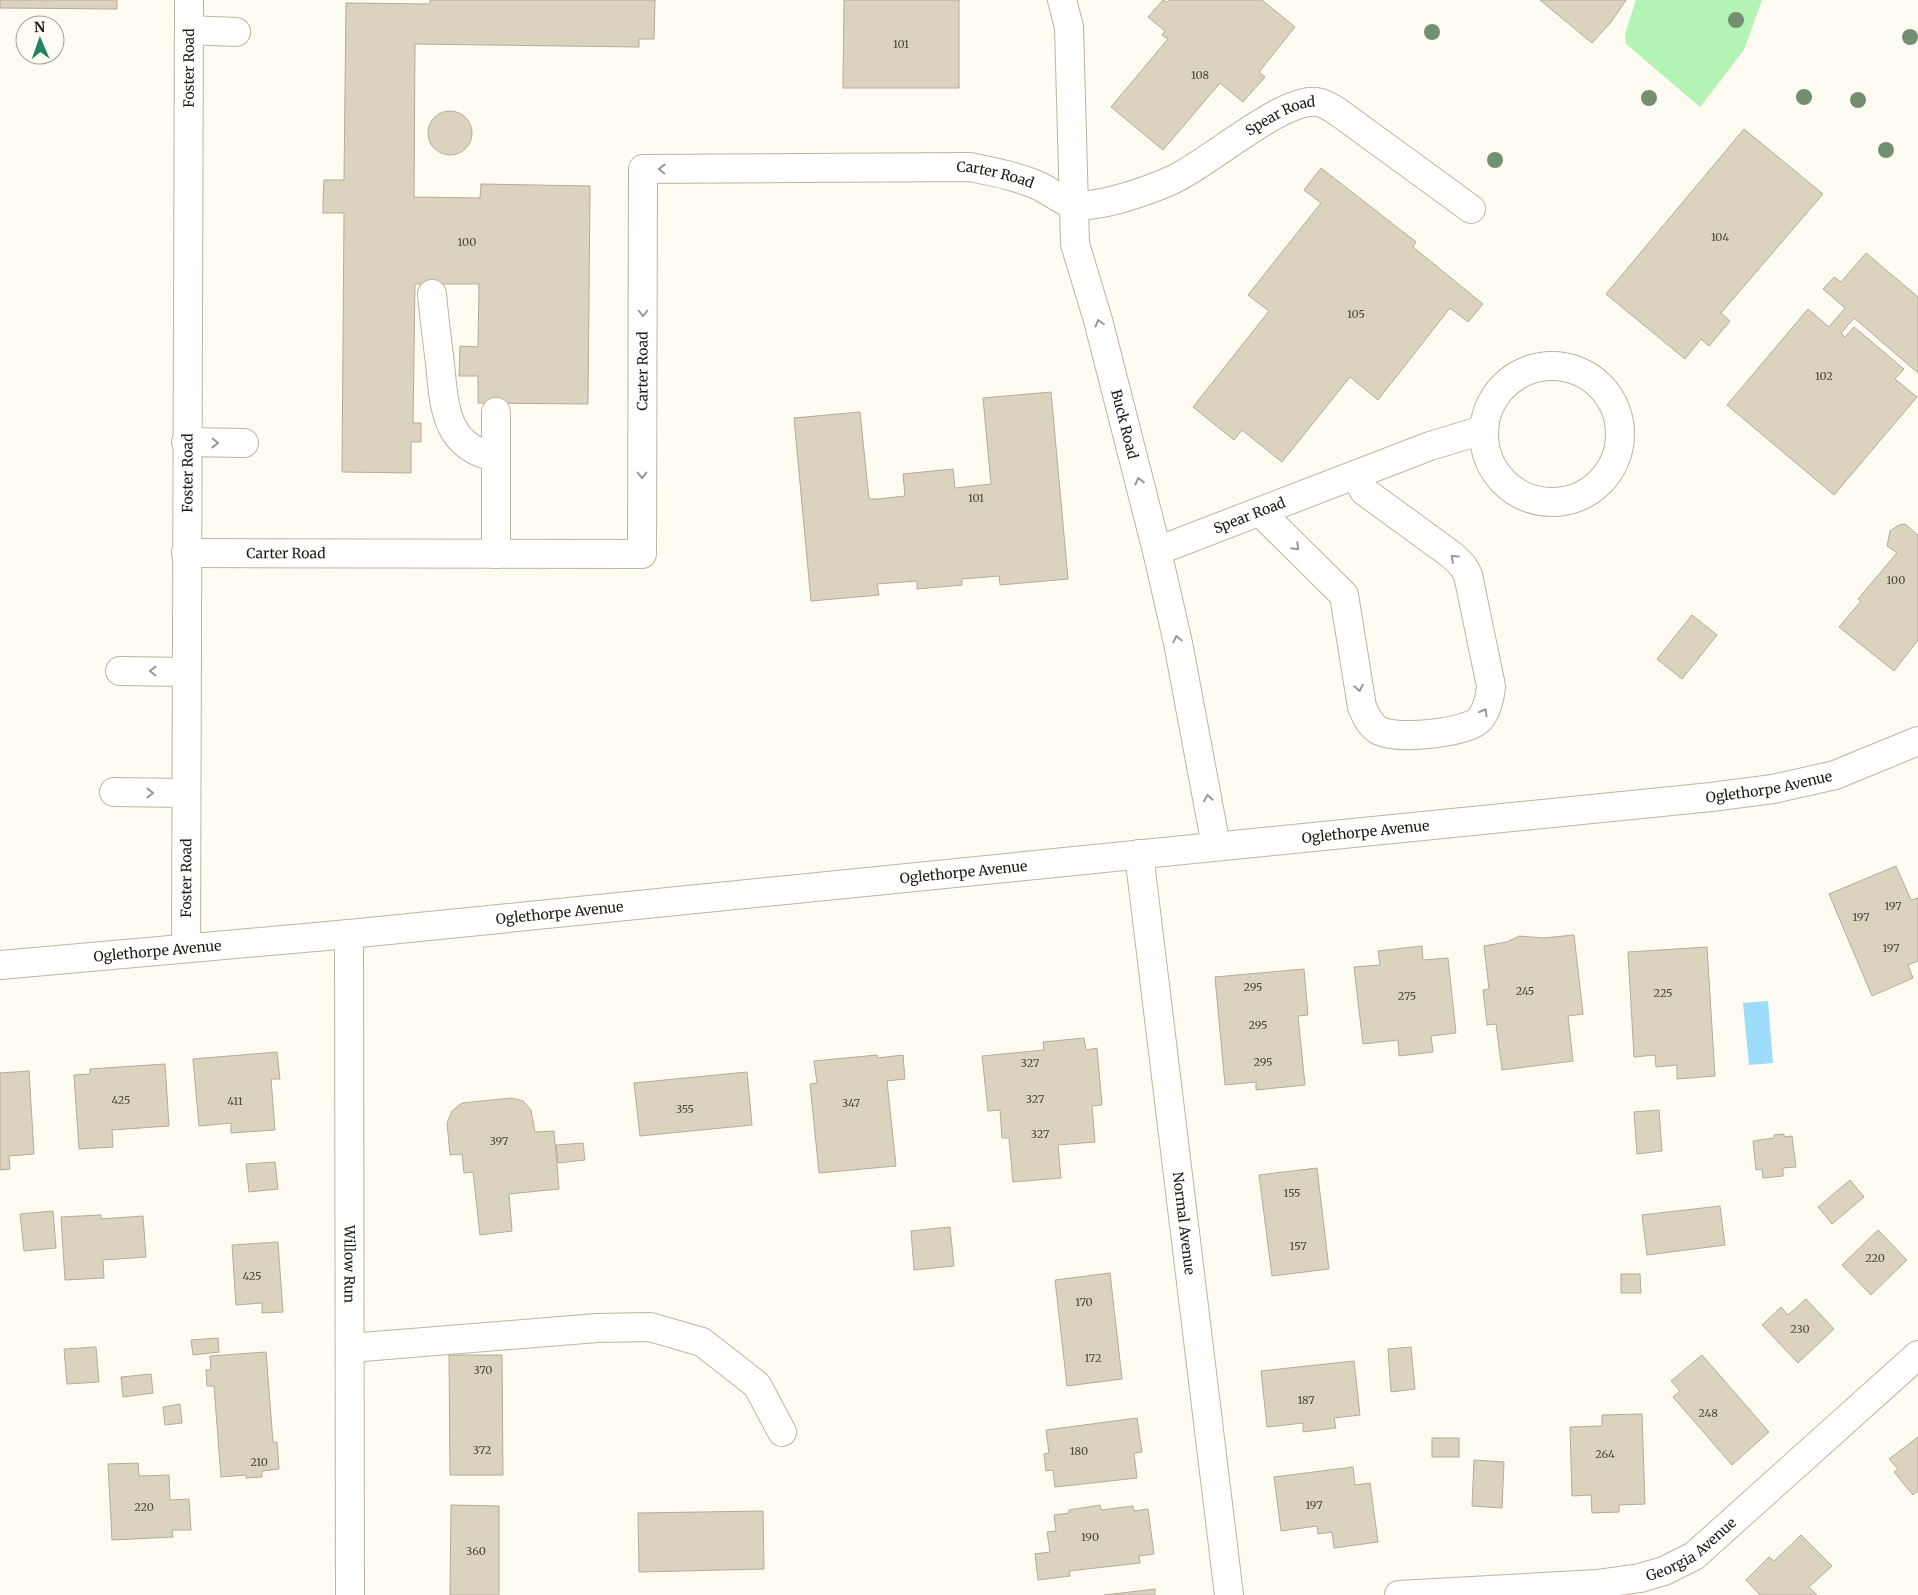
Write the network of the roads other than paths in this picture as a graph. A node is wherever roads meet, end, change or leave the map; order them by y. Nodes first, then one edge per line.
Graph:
1 (189, 0) edge
2 (1062, 0) edge
3 (189, 30) junction
4 (236, 32) dead end
5 (1073, 205) junction
6 (1471, 209) dead end
7 (432, 294) dead end
8 (496, 412) dead end
9 (1483, 430) junction
10 (186, 442) junction
11 (244, 443) dead end
12 (496, 457) junction
13 (1356, 475) junction
14 (1262, 513) junction
15 (1157, 551) junction
16 (186, 553) junction
17 (496, 554) junction
18 (120, 671) dead end
19 (186, 672) junction
20 (1918, 741) edge
21 (114, 792) dead end
22 (186, 793) junction
23 (1216, 846) junction
24 (1139, 854) junction
25 (349, 934) junction
26 (186, 948) junction
27 (0, 965) edge
28 (350, 1348) junction
29 (1918, 1355) edge
30 (782, 1432) dead end
31 (350, 1595) edge
32 (1229, 1595) edge
33 (1400, 1595) edge

1 - 3 street, Foster Road
2 - 5 street, Buck Road
3 - 4 street
3 - 10 street, Foster Road
5 - 6 street, Spear Road
15 -> 5 street, Buck Road
5 -> 17 street, Carter Road
7 - 12 street
8 - 12 street
9 - 9 street
9 - 13 street, Spear Road
10 -> 11 street
10 - 16 street, Foster Road
12 - 17 street
13 - 14 street, Spear Road
14 -> 13 street
14 - 15 street, Spear Road
23 -> 15 street, Buck Road
16 - 17 street, Carter Road
16 - 19 street, Foster Road
19 -> 18 street
19 - 22 street, Foster Road
20 - 23 street, Oglethorpe Avenue
21 -> 22 street
22 - 26 street, Foster Road
23 - 24 street, Oglethorpe Avenue
24 - 25 street, Oglethorpe Avenue
24 - 32 street, Normal Avenue
25 - 26 street, Oglethorpe Avenue
25 - 28 street, Willow Run
26 - 27 street, Oglethorpe Avenue
28 - 30 street
28 - 31 street, Willow Run
29 - 33 street, Georgia Avenue

